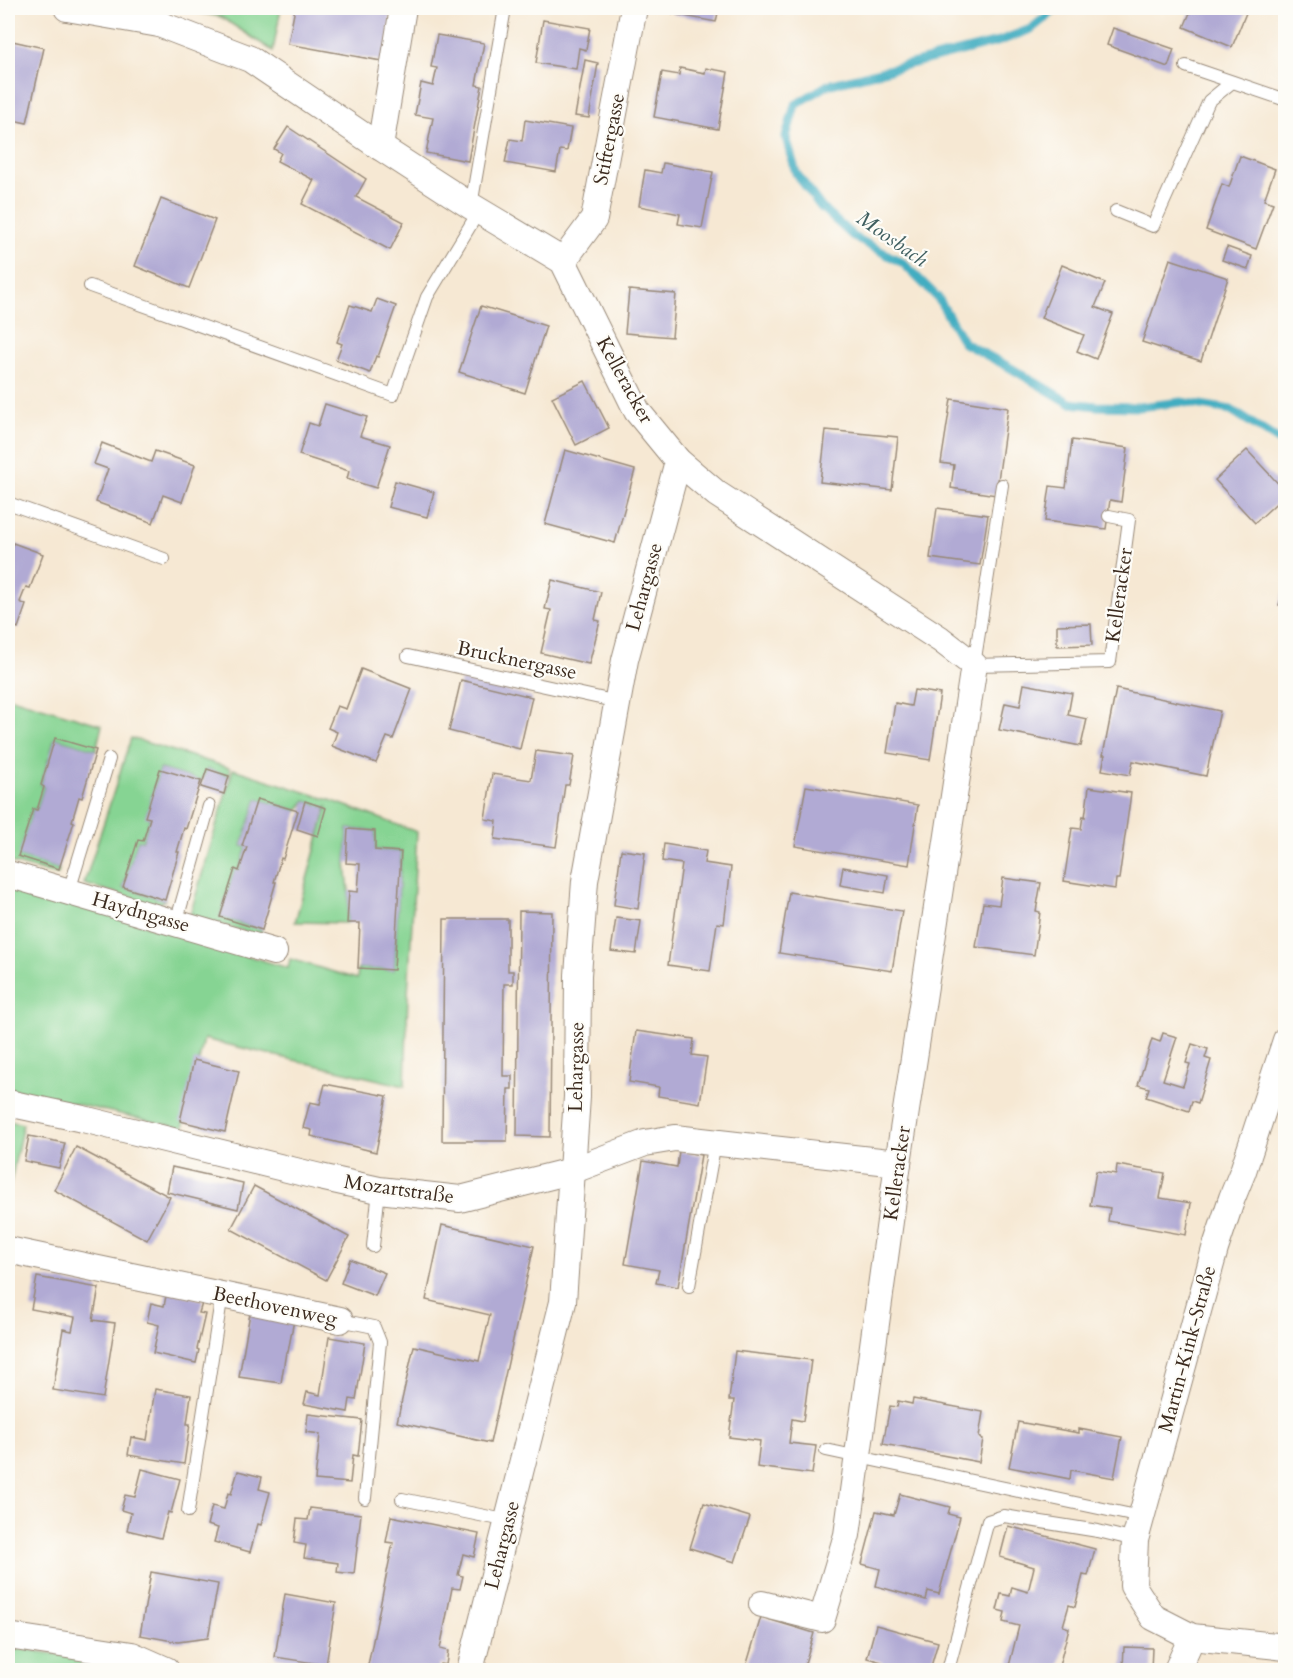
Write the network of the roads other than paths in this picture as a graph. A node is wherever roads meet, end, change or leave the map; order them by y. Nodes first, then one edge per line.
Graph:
1 (67, 8) edge
2 (403, 8) edge
3 (506, 8) edge
4 (634, 8) edge
5 (1186, 66) dead end
6 (1232, 82) junction
7 (1286, 100) edge
8 (380, 147) junction
9 (475, 209) junction
10 (1116, 211) dead end
11 (563, 261) junction
12 (90, 286) dead end
13 (678, 461) junction
14 (1002, 486) dead end
15 (8, 503) edge
16 (1109, 516) dead end
17 (164, 560) dead end
18 (408, 656) dead end
19 (974, 665) junction
20 (618, 702) junction
21 (109, 759) dead end
22 (209, 806) dead end
23 (8, 874) edge
24 (69, 891) junction
25 (176, 922) junction
26 (274, 952) dead end
27 (1286, 1040) edge
28 (8, 1103) edge
29 (715, 1142) junction
30 (898, 1163) junction
31 (571, 1171) junction
32 (379, 1190) junction
33 (373, 1246) dead end
34 (8, 1250) edge
35 (689, 1286) dead end
36 (222, 1294) junction
37 (340, 1320) joint
38 (826, 1450) dead end
39 (858, 1457) junction
40 (365, 1498) dead end
41 (402, 1499) dead end
42 (188, 1511) dead end
43 (508, 1521) junction
44 (1138, 1528) junction
45 (762, 1604) dead end
46 (8, 1636) edge
47 (1192, 1637) junction
48 (1286, 1647) edge
49 (166, 1671) edge
50 (470, 1671) edge
51 (948, 1671) edge
52 (1177, 1671) edge

1 - 8 street
2 - 8 street
3 - 9 lane
4 - 11 street, Stiftergasse
5 - 6 lane
6 - 7 lane
6 - 10 lane
8 - 9 street
9 - 11 street
9 - 12 lane
11 - 13 street, Kelleracker
13 - 19 street, Kelleracker
13 - 20 street, Lehargasse
14 - 19 lane, Kelleracker
15 - 17 lane
16 - 19 lane, Kelleracker
18 - 20 lane, Brucknergasse
19 - 30 street, Kelleracker
20 - 31 street, Lehargasse
21 - 24 lane
22 - 25 lane
23 - 24 street, Haydngasse
24 - 25 street, Haydngasse
25 - 26 street, Haydngasse
27 - 44 street, Martin-Kink-Straße
28 - 32 street, Mozartstraße
29 - 30 street, Mozartstraße
29 - 31 street, Mozartstraße
29 - 35 lane
30 - 39 street, Kelleracker
31 - 32 street, Mozartstraße
31 - 43 street, Lehargasse
32 - 33 lane
34 - 36 street, Beethovenweg
36 - 37 street, Beethovenweg
36 - 42 lane
37 - 40 lane, Beethovenweg
38 - 39 lane
39 - 44 lane
39 - 45 street, Kelleracker
41 - 43 lane
43 - 50 street, Lehargasse
44 - 47 street, Martin-Kink-Straße
44 - 51 lane
46 - 49 street
47 - 48 street
47 - 52 street

